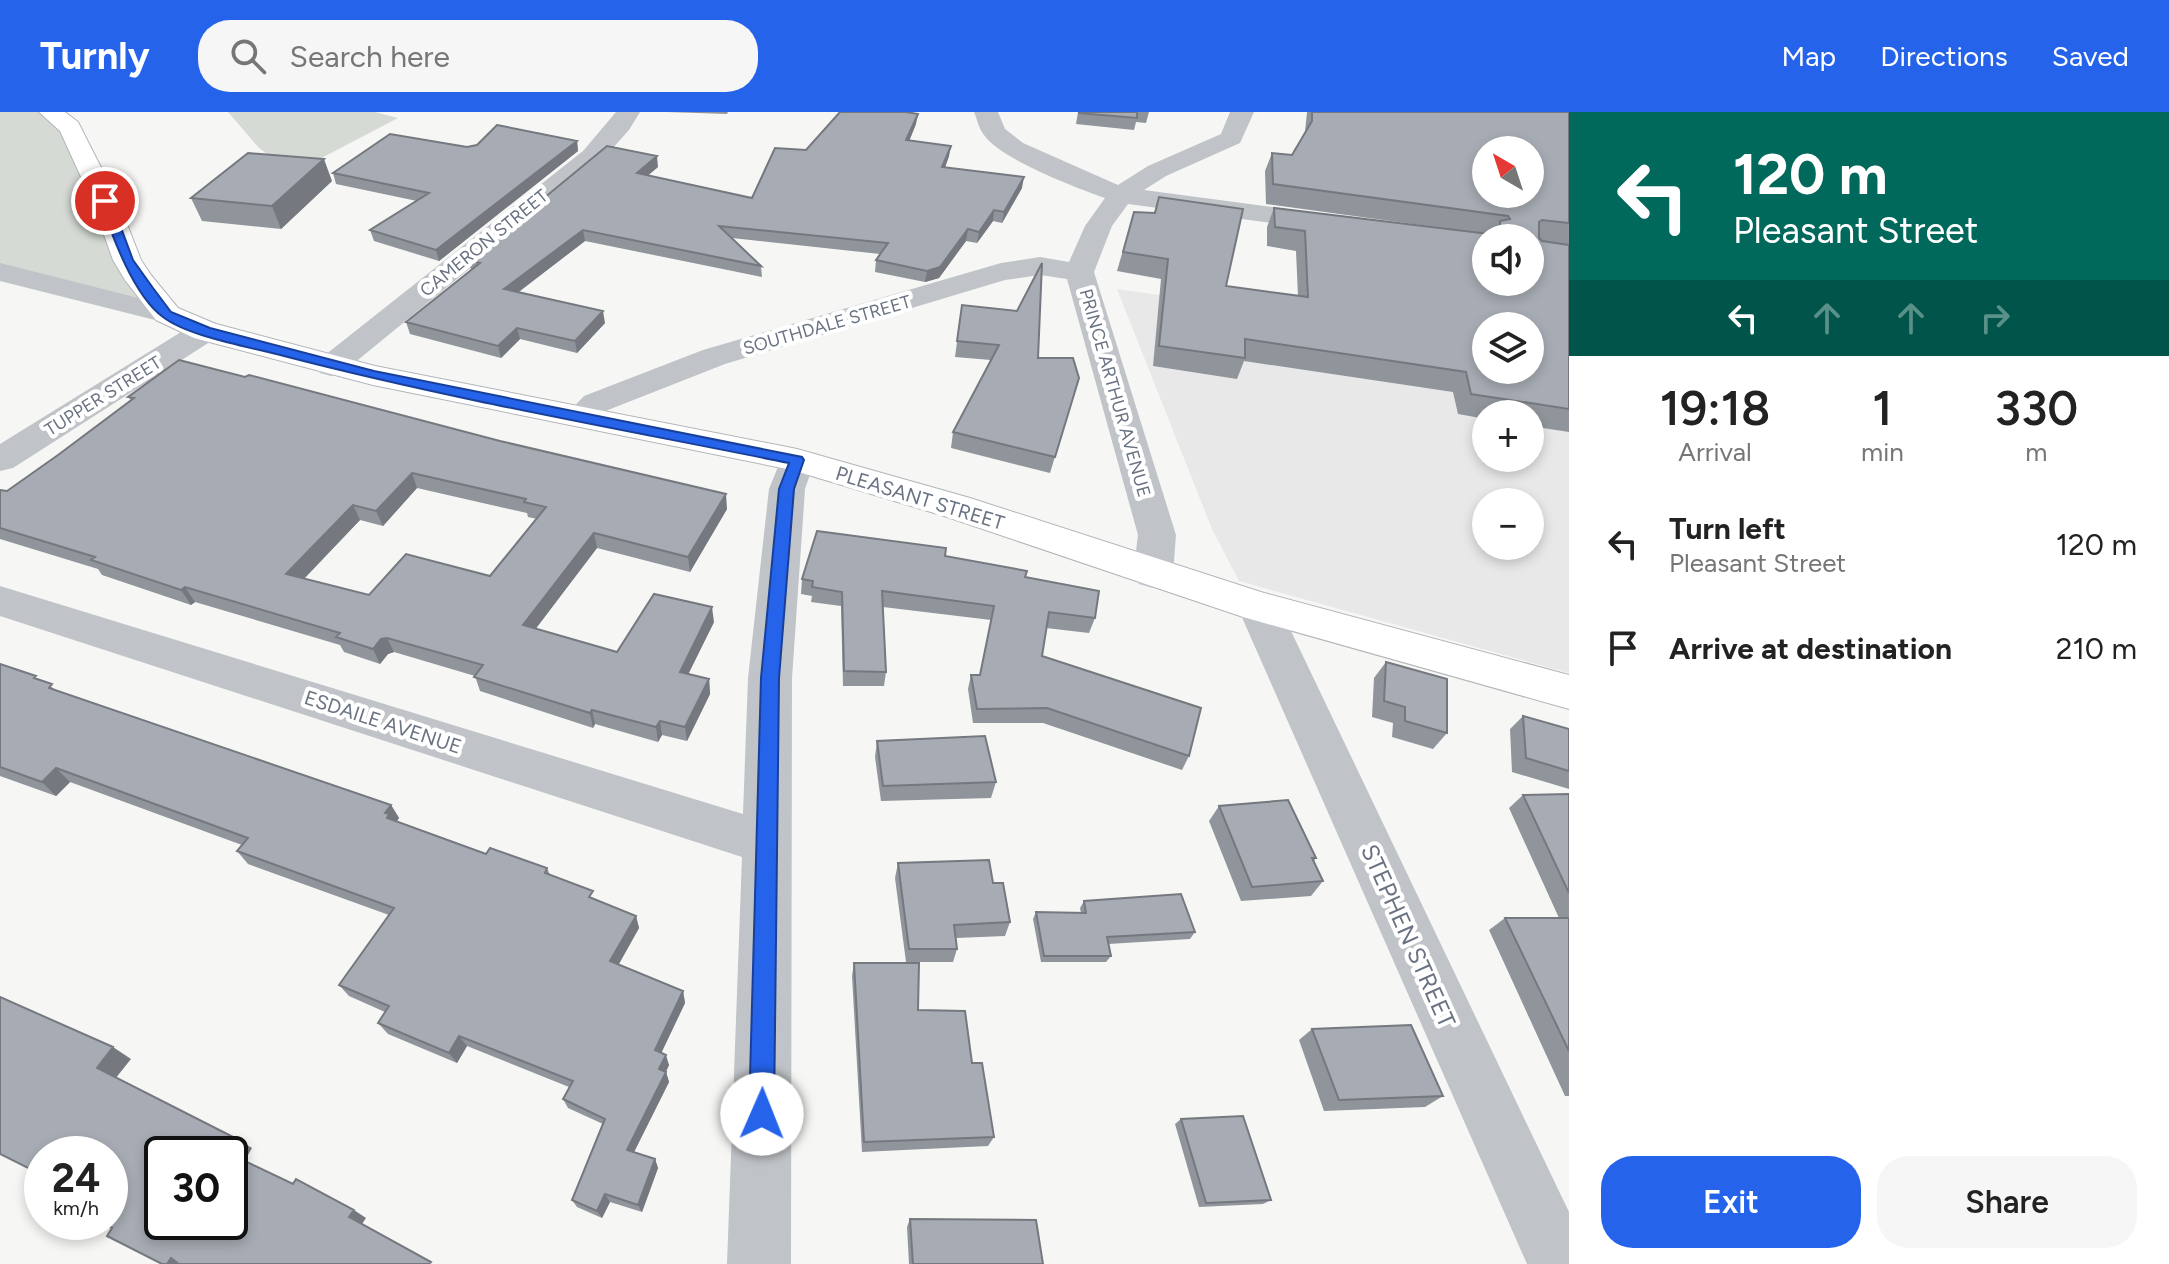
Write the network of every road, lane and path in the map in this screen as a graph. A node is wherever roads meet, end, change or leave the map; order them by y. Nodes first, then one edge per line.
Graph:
1 (51, 112) edge
2 (628, 112) edge
3 (986, 112) edge
4 (1242, 112) edge
5 (1049, 164) junction
6 (1153, 173) junction
7 (1121, 195) junction
8 (1360, 227) edge
9 (0, 272) edge
10 (1080, 272) junction
11 (167, 314) junction
12 (205, 331) junction
13 (331, 366) junction
14 (582, 416) junction
15 (0, 460) edge
16 (797, 460) junction
17 (1153, 574) junction
18 (0, 601) edge
19 (1258, 606) junction
20 (1569, 692) edge
21 (766, 843) junction
22 (759, 1264) edge
23 (1560, 1264) edge

1 - 11 main road, PLEASANT STREET
2 - 13 street, CAMERON STREET
3 - 5 street
4 - 6 street
5 - 6 street
5 - 7 street
6 - 7 street
7 - 8 street
7 - 10 street, PRINCE ARTHUR AVENUE
9 - 11 street
10 - 14 street, SOUTHDALE STREET
10 - 17 street, PRINCE ARTHUR AVENUE
11 - 12 main road, PLEASANT STREET
12 - 13 main road, PLEASANT STREET
12 - 15 street, TUPPER STREET
13 - 14 main road, PLEASANT STREET
14 - 16 main road, PLEASANT STREET
16 - 17 main road, PLEASANT STREET
16 - 21 street
17 - 19 main road, PLEASANT STREET
18 - 21 street, ESDAILE AVENUE
19 - 20 main road, PLEASANT STREET
19 - 23 street, STEPHEN STREET
21 - 22 street

